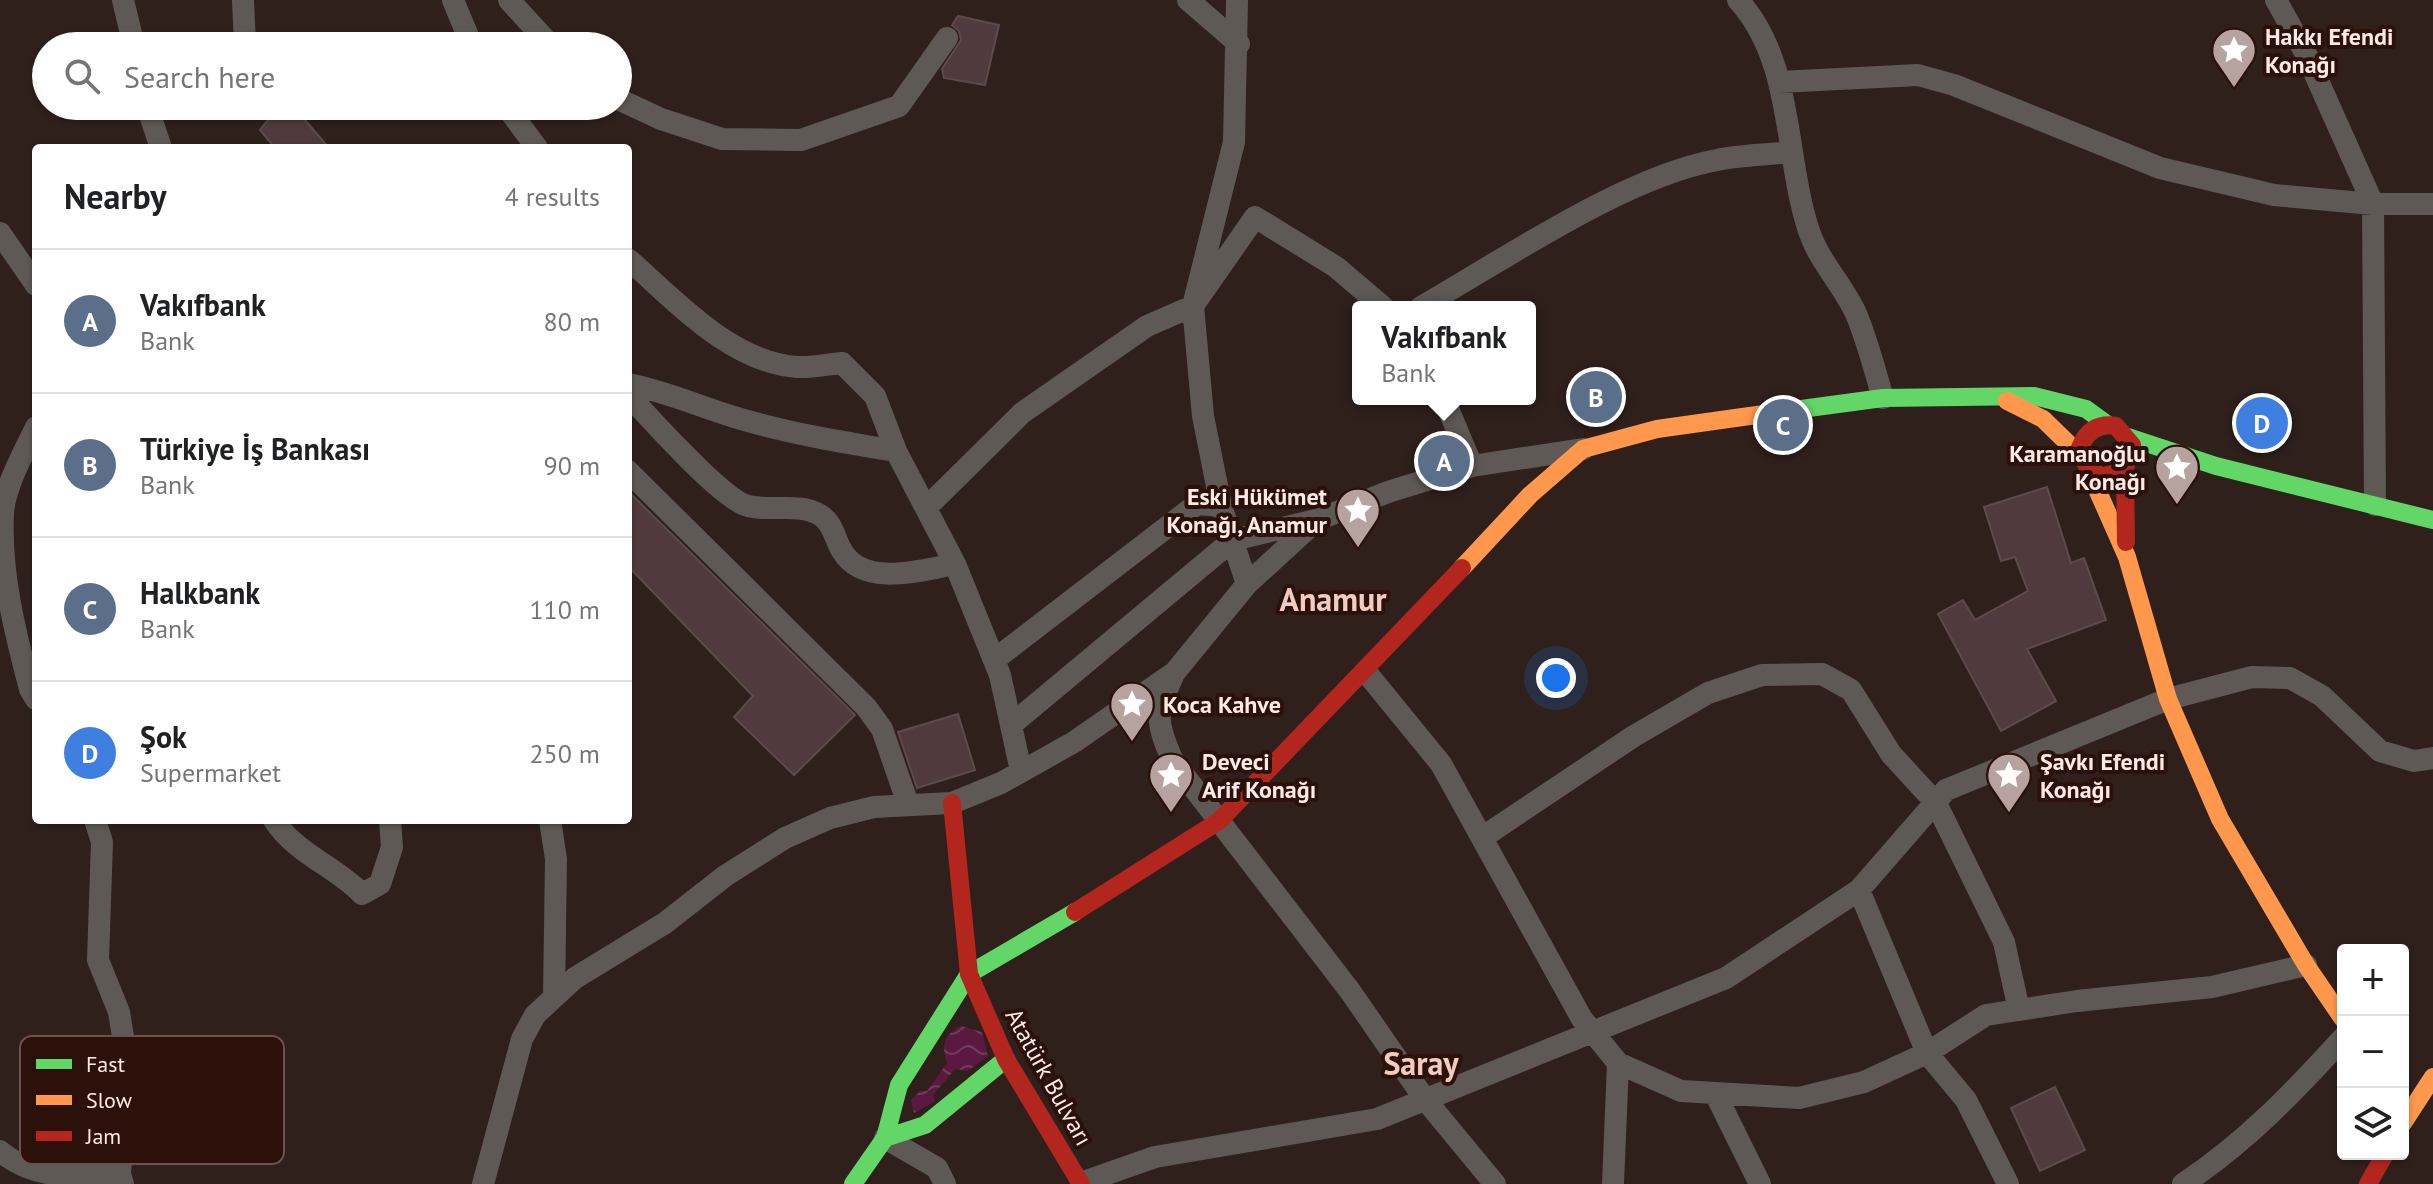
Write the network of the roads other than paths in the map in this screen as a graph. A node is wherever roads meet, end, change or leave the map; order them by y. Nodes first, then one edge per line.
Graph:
1 (123, 0) edge
2 (243, 0) edge
3 (453, 0) edge
4 (509, 0) edge
5 (1188, 0) edge
6 (1237, 0) edge
7 (1738, 0) edge
8 (2276, 0) edge
9 (131, 32) edge
10 (244, 32) edge
11 (466, 32) edge
12 (538, 32) edge
13 (947, 38) dead end
14 (1239, 44) junction
15 (1779, 82) junction
16 (632, 106) edge
17 (152, 120) edge
18 (516, 120) edge
19 (160, 144) edge
20 (534, 144) edge
21 (1790, 152) junction
22 (2373, 204) junction
23 (2433, 204) edge
24 (0, 233) edge
25 (632, 262) edge
26 (32, 279) edge
27 (1376, 301) edge
28 (1432, 301) edge
29 (1193, 306) junction
30 (632, 385) edge
31 (1883, 398) junction
32 (1996, 398) junction
33 (632, 399) edge
34 (1447, 405) edge
35 (2108, 425) junction
36 (32, 433) edge
37 (2128, 437) junction
38 (1583, 449) junction
39 (896, 451) junction
40 (2085, 463) junction
41 (9, 466) edge
42 (1472, 466) junction
43 (2125, 468) junction
44 (632, 475) edge
45 (2375, 505) junction
46 (1221, 506) junction
47 (927, 507) junction
48 (1317, 520) junction
49 (2433, 520) edge
50 (1233, 540) junction
51 (2127, 557) junction
52 (955, 564) junction
53 (1247, 584) junction
54 (994, 660) junction
55 (1175, 672) junction
56 (1366, 672) junction
57 (32, 692) edge
58 (2168, 699) junction
59 (1011, 725) junction
60 (2433, 758) edge
61 (1021, 771) junction
62 (952, 803) junction
63 (1936, 803) junction
64 (908, 804) junction
65 (1219, 821) junction
66 (96, 824) edge
67 (276, 824) edge
68 (390, 824) edge
69 (551, 824) edge
70 (1483, 837) junction
71 (1859, 890) junction
72 (2306, 965) junction
73 (969, 974) junction
74 (554, 997) junction
75 (2019, 1010) junction
76 (2341, 1016) edge
77 (1594, 1033) junction
78 (123, 1036) edge
79 (2337, 1045) edge
80 (1927, 1053) junction
81 (1006, 1059) junction
82 (1618, 1063) junction
83 (2427, 1082) edge
84 (1715, 1093) junction
85 (1424, 1098) junction
86 (2409, 1113) edge
87 (885, 1138) junction
88 (0, 1151) edge
89 (2382, 1160) edge
90 (121, 1179) edge
91 (1081, 1183) edge
92 (483, 1184) edge
93 (853, 1184) edge
94 (945, 1184) edge
95 (1495, 1184) edge
96 (1613, 1184) edge
97 (1760, 1184) edge
98 (2008, 1184) edge
99 (2183, 1184) edge
100 (2368, 1184) edge

1 - 9 street
2 - 10 street
3 - 11 street
4 - 12 street
5 - 14 street
6 - 14 street
7 - 15 street
8 - 22 street
13 - 16 street
14 - 29 street
15 - 21 street
15 - 22 street
17 - 19 street
18 - 20 street
21 - 28 street
21 - 31 street
22 - 23 street
22 - 45 street
24 - 26 street
25 - 39 street
27 - 29 street
29 - 46 street
29 - 47 street
30 - 39 street
31 - 32 street
31 - 38 street
32 - 35 street
32 - 40 street
33 - 52 street
34 - 42 street
35 - 37 street
35 - 40 street
36 - 41 street
37 - 43 street
37 - 45 street
38 - 42 street
38 - 56 street
39 - 47 street
40 - 43 street
40 - 51 street
41 - 57 street
42 - 48 street
43 - 51 street
44 - 64 street
45 - 49 street
46 - 50 street
46 - 54 street
47 - 52 street
48 - 50 street
48 - 53 street
50 - 53 street
50 - 59 street
51 - 58 street
52 - 54 street
53 - 55 street
54 - 59 street
55 - 61 street
55 - 65 street
56 - 65 street
56 - 70 street
58 - 60 street
58 - 63 street
58 - 72 street
59 - 61 street
61 - 62 street
62 - 64 street
62 - 73 street, Atatürk Bulvarı
63 - 70 street
63 - 71 street
63 - 75 street
64 - 74 street
65 - 73 street
65 - 85 street
66 - 78 street
67 - 68 street
69 - 74 street
70 - 77 street
71 - 77 street
71 - 80 street
72 - 75 street
72 - 76 street
73 - 81 street, Atatürk Bulvarı
73 - 87 street
74 - 92 street
75 - 80 street
77 - 82 street
77 - 85 street
79 - 99 street
80 - 84 street
80 - 98 street
81 - 87 street
81 - 91 street, Atatürk Bulvarı
82 - 84 street
82 - 96 street
83 - 86 street
84 - 97 street
85 - 91 street
85 - 95 street
87 - 93 street
87 - 94 street
88 - 90 street
89 - 100 street

